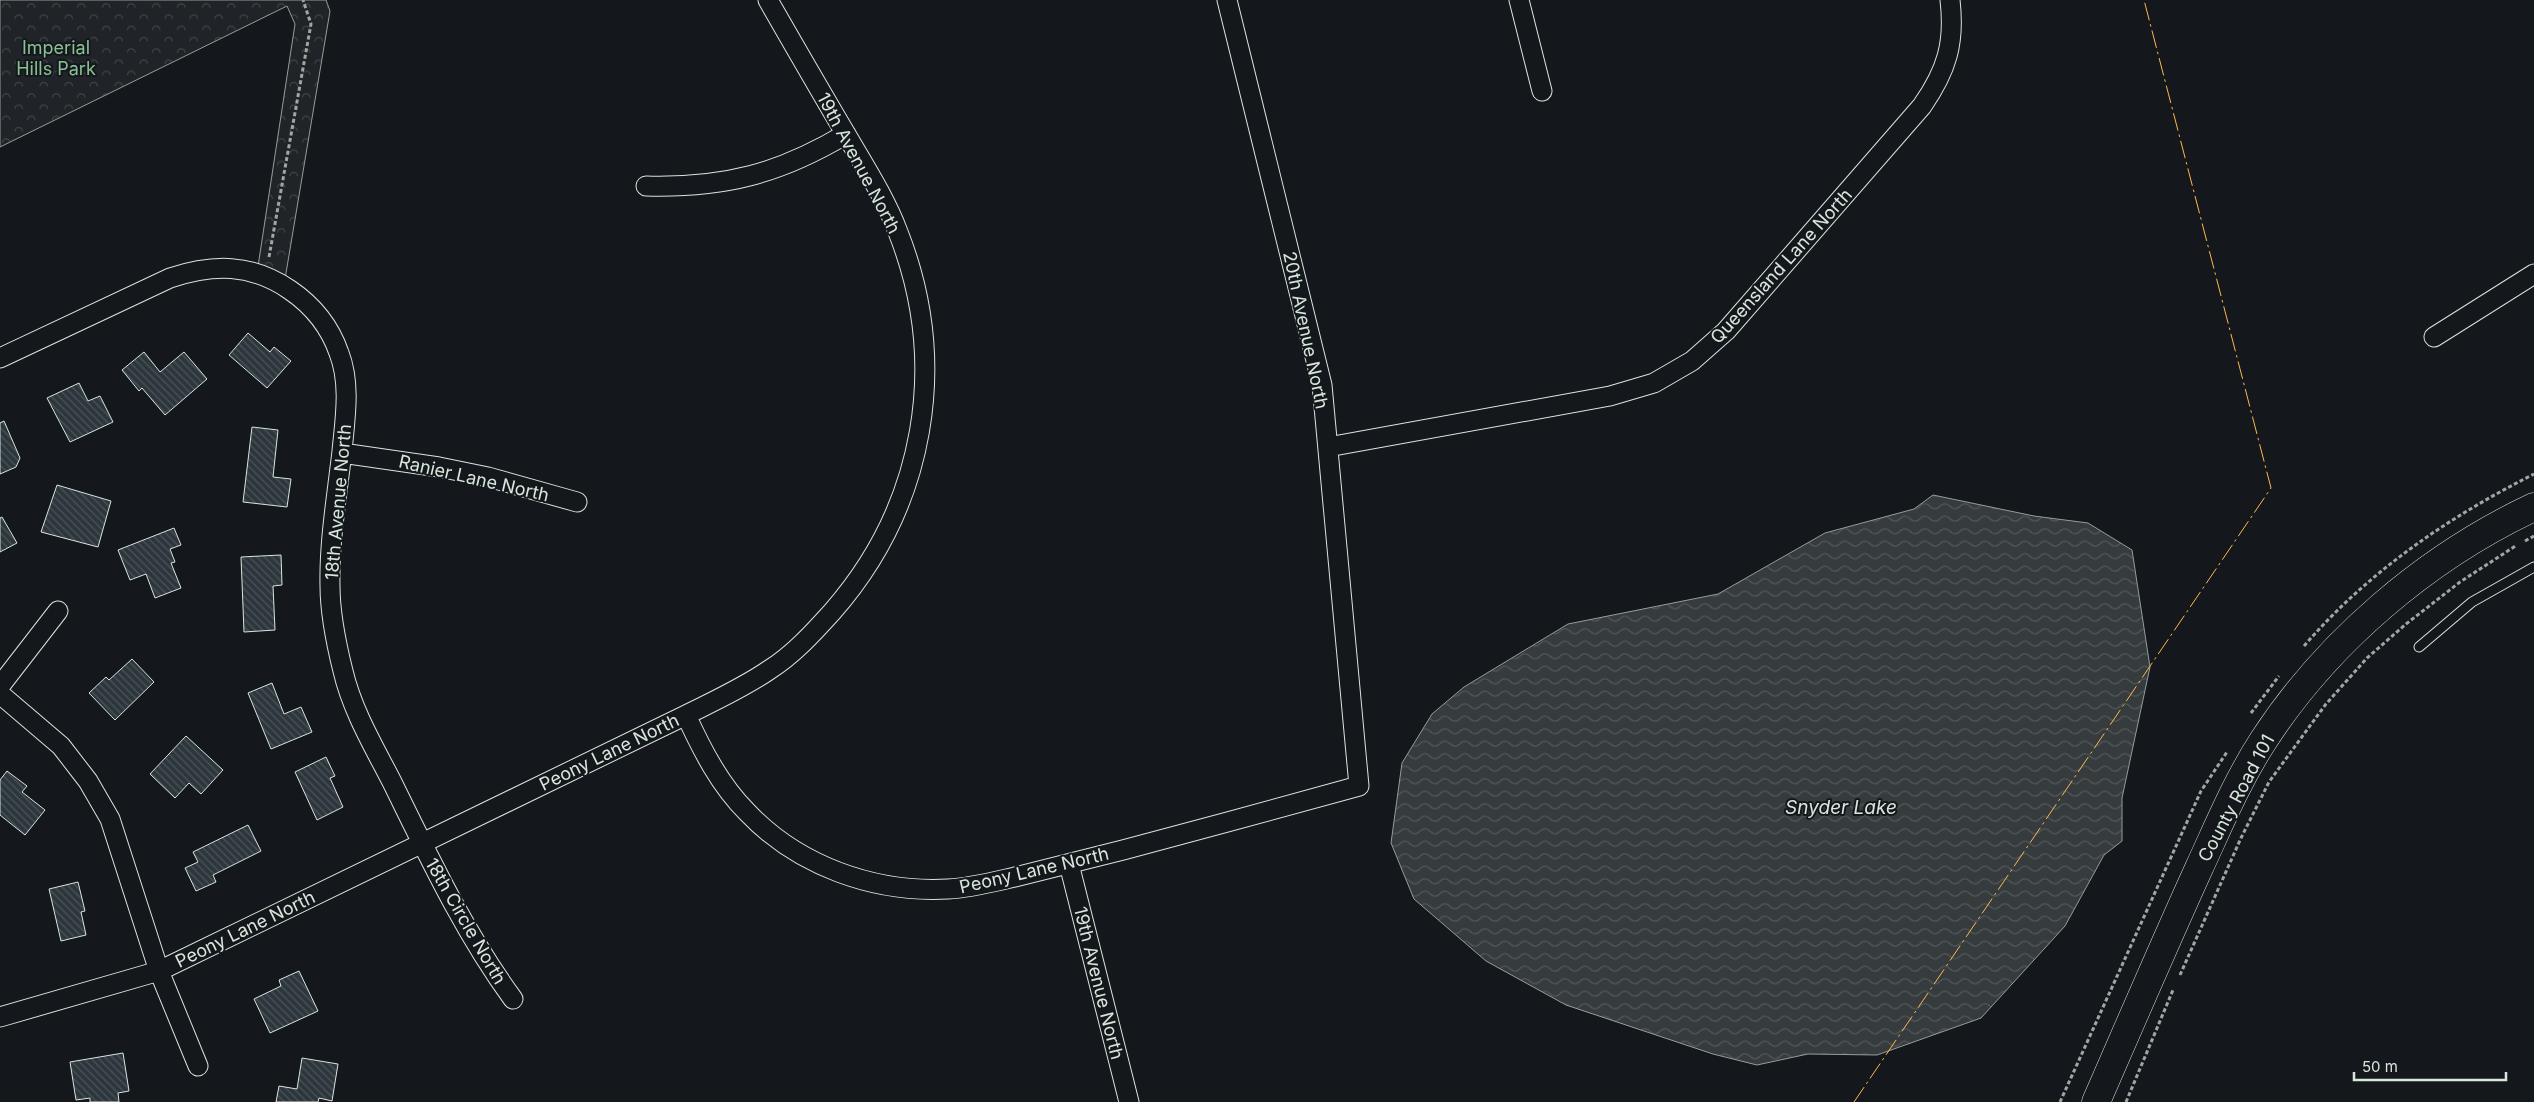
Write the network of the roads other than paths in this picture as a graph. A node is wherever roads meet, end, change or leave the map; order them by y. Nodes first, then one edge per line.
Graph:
1 (768, 0) edge
2 (1227, 0) edge
3 (1519, 0) edge
4 (1950, 0) edge
5 (1542, 91) dead end
6 (846, 134) junction
7 (646, 186) dead end
8 (2534, 274) edge
9 (2434, 337) dead end
10 (0, 358) edge
11 (1328, 447) junction
12 (342, 453) junction
13 (577, 502) dead end
14 (2534, 507) edge
15 (2534, 567) edge
16 (58, 611) dead end
17 (2419, 647) dead end
18 (0, 686) edge
19 (0, 694) edge
20 (686, 716) junction
21 (1359, 786) joint
22 (421, 842) junction
23 (1069, 864) junction
24 (159, 971) junction
25 (513, 999) dead end
26 (0, 1017) edge
27 (198, 1066) dead end
28 (1129, 1102) edge
29 (2096, 1102) edge

1 - 6 street, 19th Avenue North
2 - 11 street, 20th Avenue North
3 - 5 street
4 - 11 street, Queensland Lane North
6 - 7 street
6 - 20 street, 19th Avenue North
8 - 9 street
10 - 12 street, 18th Avenue North
11 - 21 street, 20th Avenue North
12 - 13 street, Ranier Lane North
12 - 22 street, 18th Avenue North
14 - 29 main road, County Road 101
15 - 17 lane
16 - 18 street
19 - 24 street
20 - 22 street, Peony Lane North
20 - 23 street, Peony Lane North
21 - 23 street, Peony Lane North
22 - 24 street, Peony Lane North
22 - 25 street, 18th Circle North
23 - 28 street, 19th Avenue North
24 - 26 street, Peony Lane North
24 - 27 street

